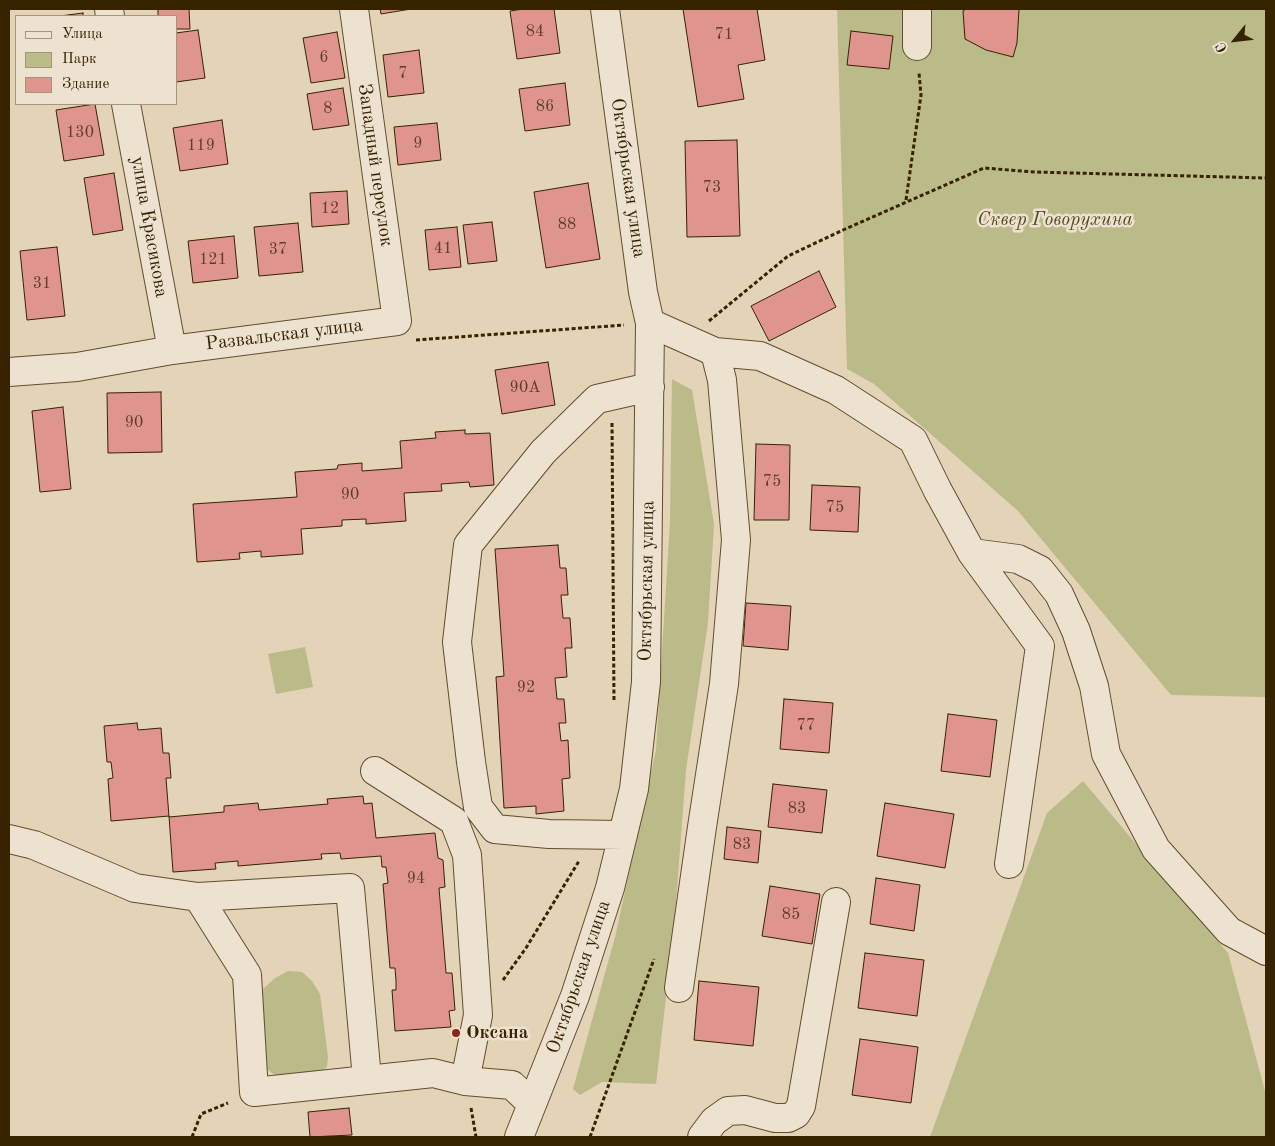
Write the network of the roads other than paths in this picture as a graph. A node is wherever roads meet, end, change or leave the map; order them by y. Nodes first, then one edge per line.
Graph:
1 (354, 9) edge
2 (605, 9) edge
3 (917, 9) edge
4 (916, 46) road end
5 (126, 105) edge
6 (397, 321) joint
7 (650, 323) junction
8 (172, 350) junction
9 (715, 352) junction
10 (9, 372) edge
11 (650, 387) junction
12 (972, 553) junction
13 (375, 771) dead end
14 (623, 835) junction
15 (9, 839) edge
16 (1009, 864) dead end
17 (198, 898) junction
18 (836, 902) dead end
19 (1266, 951) edge
20 (679, 988) dead end
21 (367, 1079) junction
22 (465, 1081) junction
23 (532, 1104) junction
24 (518, 1137) edge
25 (702, 1137) edge

1 - 6 street, Западный переулок
2 - 7 street, Октябрьская улица
3 - 4 street
5 - 8 street, улица Красикова
6 - 8 street, Развальская улица
7 - 9 street
7 - 11 street, Октябрьская улица
8 - 10 street, Развальская улица
9 - 12 street
9 - 20 street
11 - 14 street, Октябрьская улица
11 - 14 street
12 - 16 street
12 - 19 street
13 - 22 street
14 - 23 street, Октябрьская улица
15 - 17 street
17 - 21 street
17 - 21 street
18 - 25 street
21 - 22 street
22 - 23 street
23 - 24 street, Октябрьская улица

